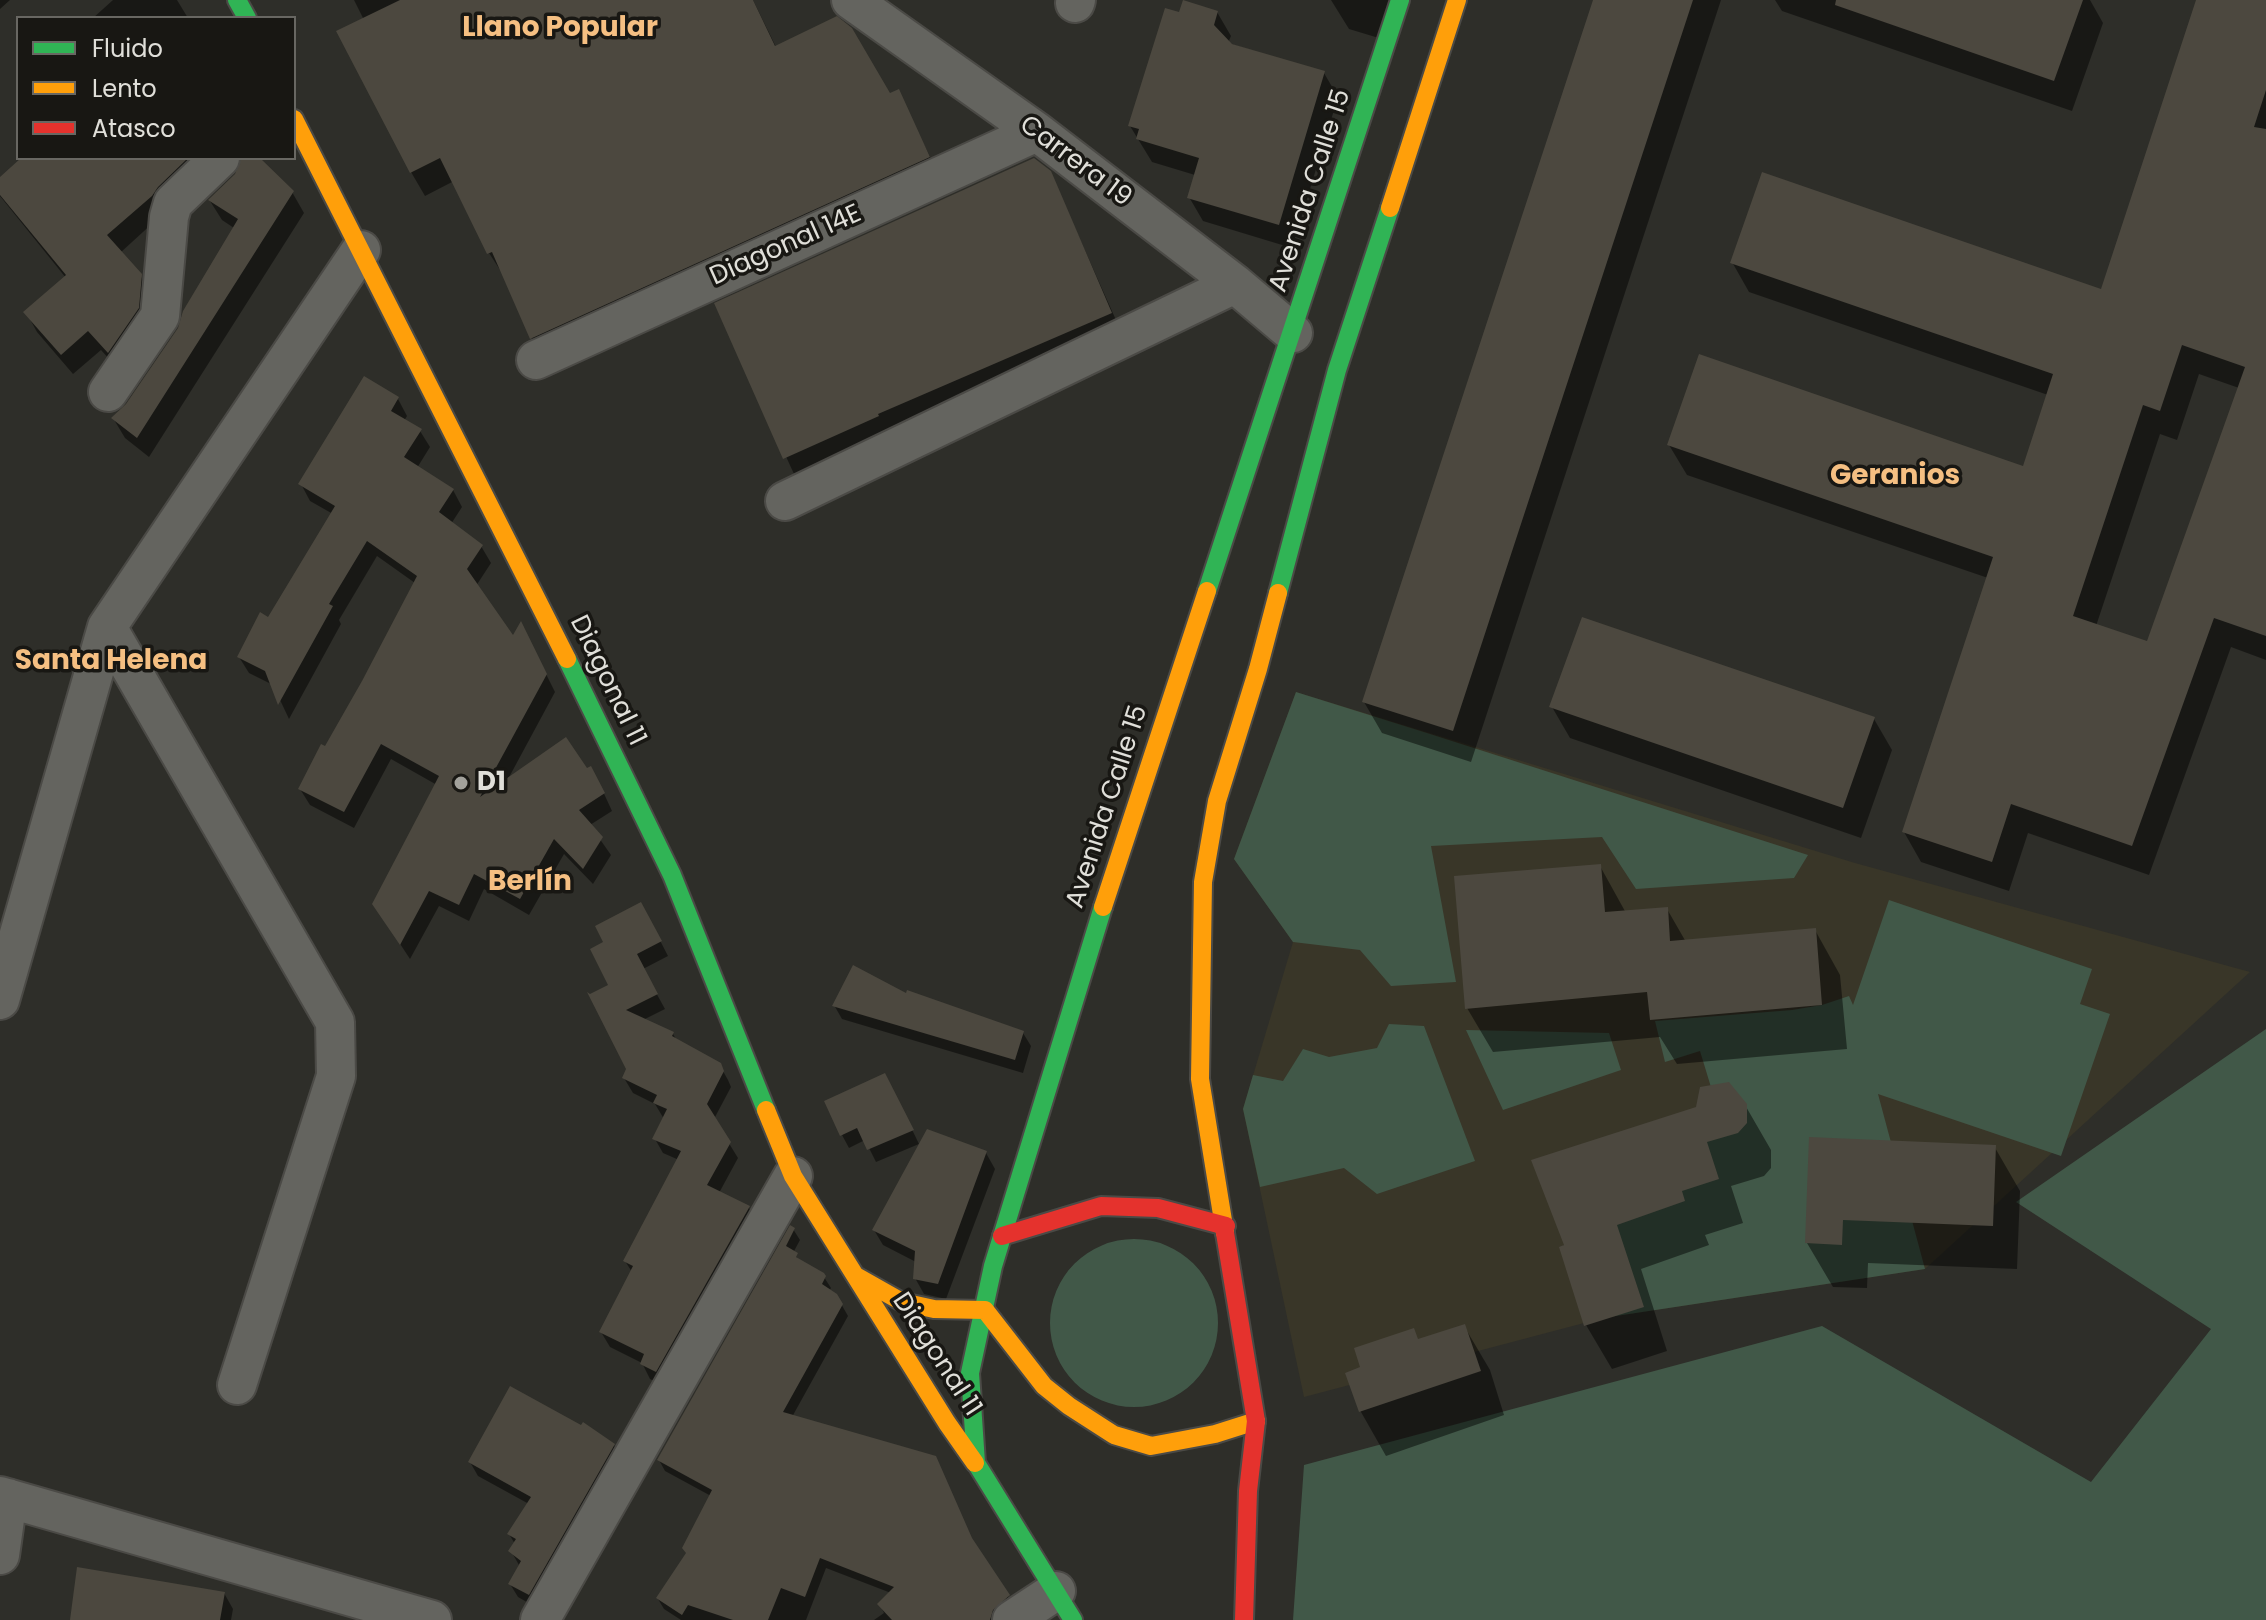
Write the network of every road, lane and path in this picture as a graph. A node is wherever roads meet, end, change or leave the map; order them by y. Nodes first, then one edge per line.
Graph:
1 (851, 0) edge
2 (1400, 0) edge
3 (1457, 0) edge
4 (296, 123) edge
5 (1037, 132) junction
6 (218, 160) edge
7 (361, 250) junction
8 (1235, 284) junction
9 (1293, 333) junction
10 (536, 360) dead end
11 (108, 392) dead end
12 (785, 501) dead end
13 (107, 627) junction
14 (0, 1000) edge
15 (793, 1176) junction
16 (1226, 1226) junction
17 (1002, 1236) junction
18 (853, 1275) junction
19 (985, 1310) junction
20 (237, 1385) dead end
21 (1256, 1421) junction
22 (976, 1463) junction
23 (4, 1497) edge
24 (0, 1555) edge
25 (1065, 1606) edge
26 (432, 1620) edge
27 (540, 1620) edge
28 (1012, 1620) edge
29 (1244, 1620) edge

1 - 5 street, Carrera 19
2 - 9 main road, Avenida Calle 15
3 - 16 main road
4 - 7 main road, Diagonal 11
5 - 8 street, Carrera 19
5 - 10 street, Diagonal 14E
6 - 11 street
7 - 13 street
7 - 15 main road, Diagonal 11
8 - 9 street, Carrera 19
8 - 12 street
9 - 17 main road, Avenida Calle 15
13 - 14 street
13 - 20 street
15 - 18 main road, Diagonal 11
15 - 27 street
16 - 17 main road
16 - 21 main road
17 - 19 main road, Avenida Calle 15
18 - 19 main road, Diagonal 11
18 - 22 main road, Diagonal 11
19 - 21 main road
19 - 22 main road, Avenida Calle 15
21 - 29 main road
22 - 25 main road, Avenida Calle 15
23 - 24 street
23 - 26 street
25 - 28 street

